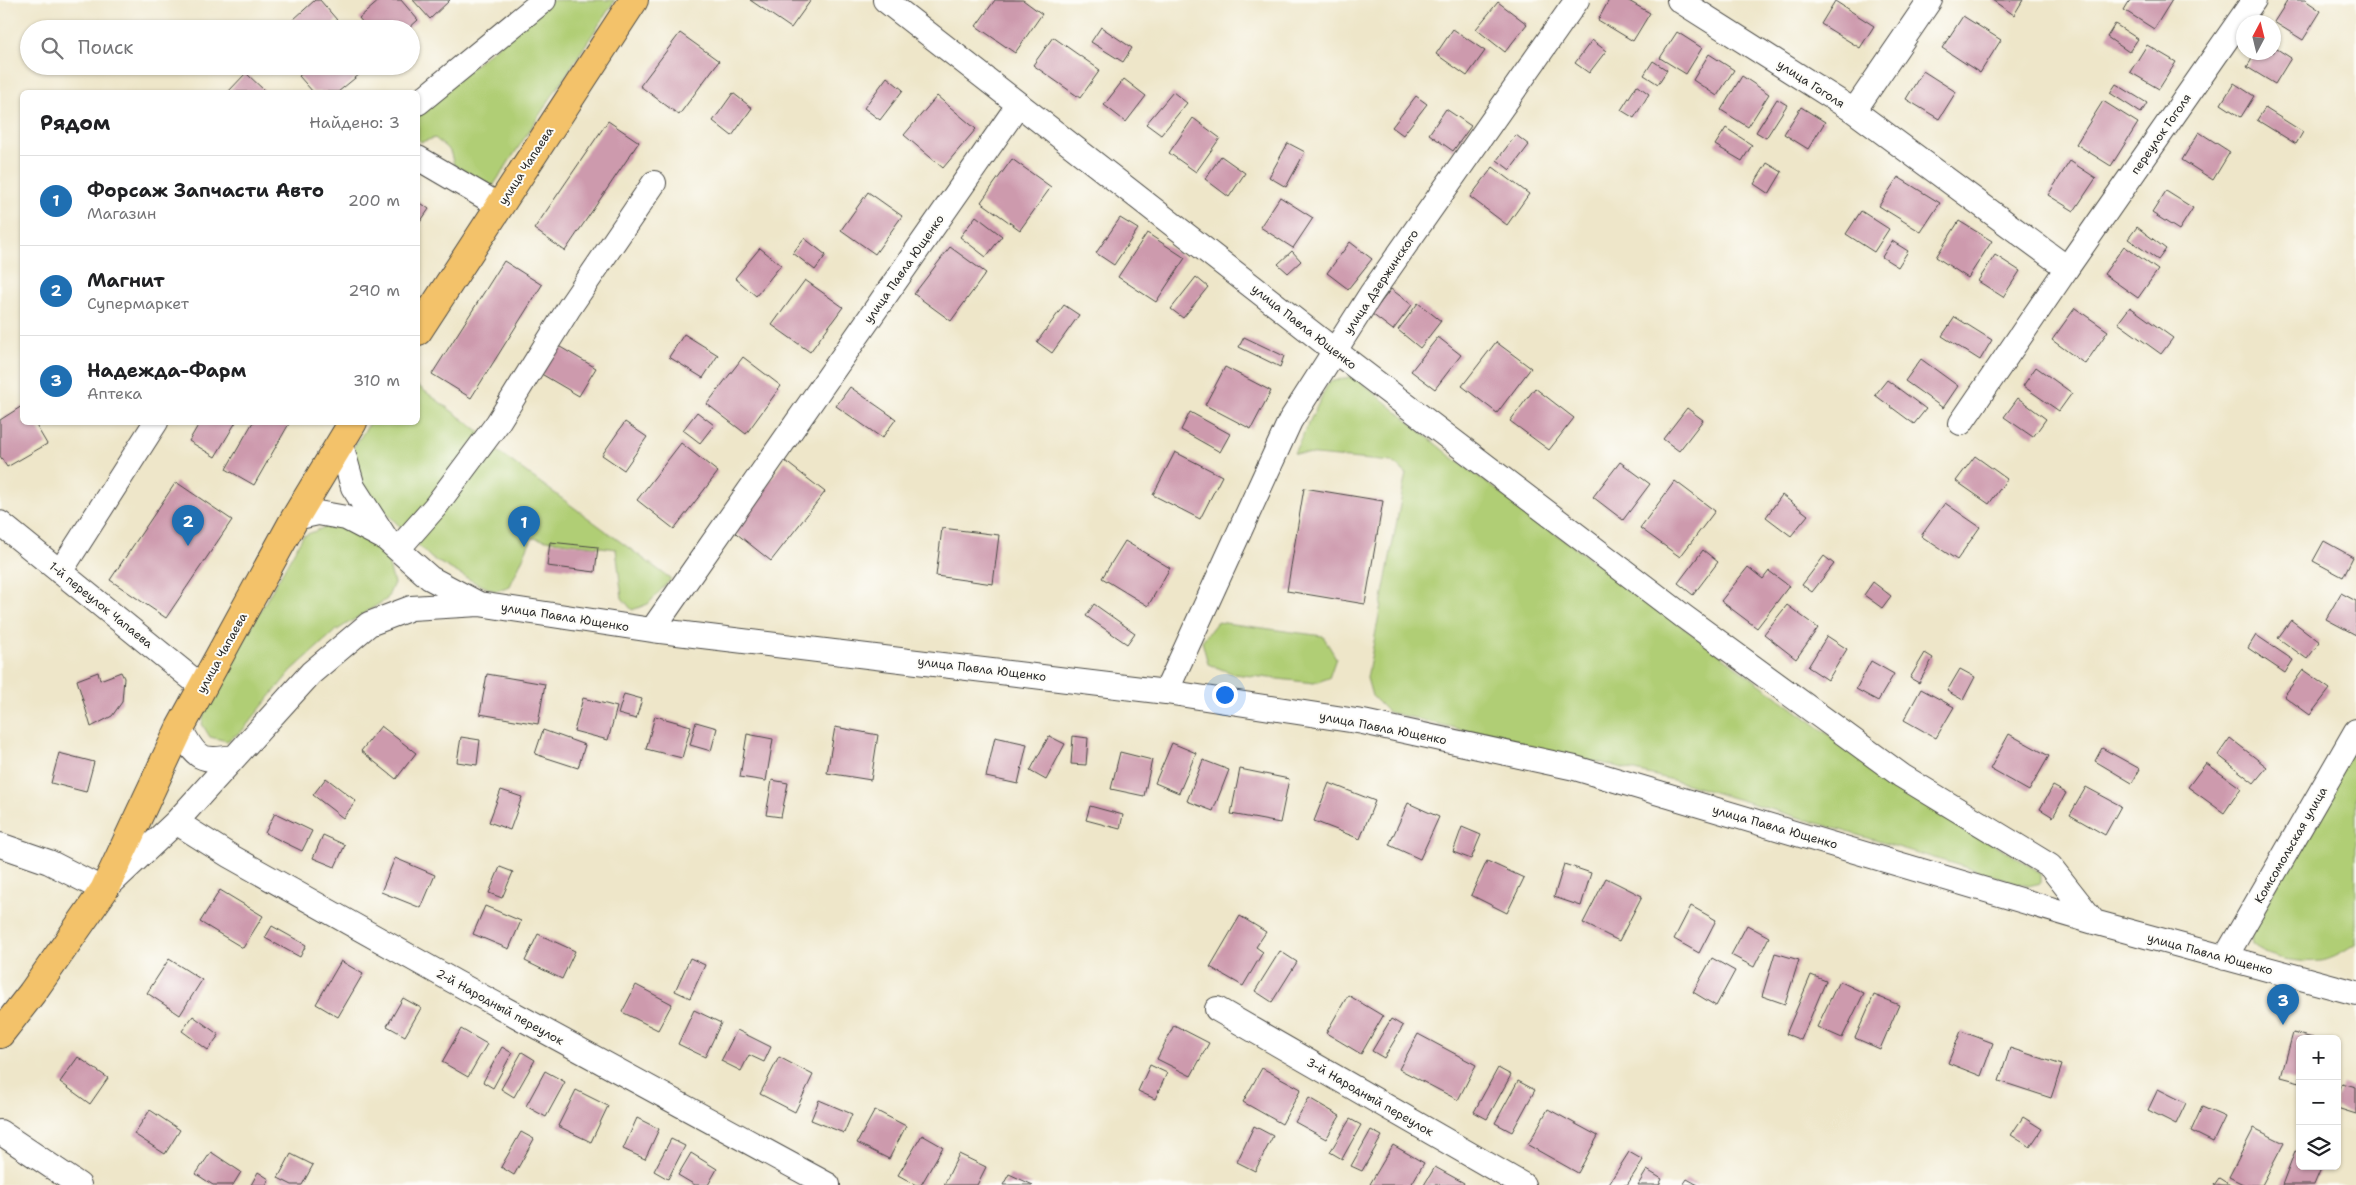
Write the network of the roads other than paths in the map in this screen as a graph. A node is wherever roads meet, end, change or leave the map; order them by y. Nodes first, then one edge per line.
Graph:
1 (544, 0) edge
2 (634, 0) edge
3 (886, 0) edge
4 (1577, 0) edge
5 (1679, 0) edge
6 (1930, 0) edge
7 (2254, 0) edge
8 (420, 101) edge
9 (1019, 104) junction
10 (1854, 111) junction
11 (420, 159) edge
12 (654, 182) dead end
13 (500, 206) junction
14 (2067, 268) junction
15 (420, 328) edge
16 (1334, 351) junction
17 (1961, 422) dead end
18 (154, 425) edge
19 (347, 432) edge
20 (295, 518) junction
21 (0, 523) edge
22 (392, 544) junction
23 (60, 572) junction
24 (479, 604) junction
25 (652, 630) junction
26 (202, 687) junction
27 (1166, 692) junction
28 (180, 728) junction
29 (2356, 731) edge
30 (235, 757) junction
31 (176, 822) junction
32 (0, 845) edge
33 (104, 890) junction
34 (2094, 922) junction
35 (2225, 958) junction
36 (2356, 993) edge
37 (1218, 1009) dead end
38 (0, 1034) edge
39 (0, 1132) edge
40 (79, 1185) edge
41 (828, 1185) edge
42 (1524, 1185) edge

1 - 8 street
2 - 13 main road, улица Чапаева
3 - 9 street, улица Павла Ющенко
4 - 16 street, улица Дзержинского
5 - 10 street, улица Гоголя
6 - 10 street, улица Гоголя
7 - 14 street, переулок Гоголя
9 - 16 street, улица Павла Ющенко
9 - 25 street, улица Павла Ющенко
10 - 14 street
11 - 13 street
12 - 22 street
13 - 15 main road, улица Чапаева
14 - 17 street, переулок Гоголя
16 - 27 street, улица Дзержинского
16 - 34 street, улица Павла Ющенко
18 - 23 street
19 - 20 main road, улица Чапаева
19 - 22 street
20 - 22 street
20 - 26 main road, улица Чапаева
21 - 23 street, 1-й переулок Чапаева
22 - 24 street
23 - 26 street, 1-й переулок Чапаева
24 - 25 street, улица Павла Ющенко
24 - 30 street
25 - 27 street, улица Павла Ющенко
26 - 28 main road, улица Чапаева
27 - 34 street, улица Павла Ющенко
28 - 30 street
28 - 33 main road, улица Чапаева
29 - 35 street, Комсомольская улица
30 - 31 street
31 - 33 street
31 - 41 street, 2-й Народный переулок
32 - 33 street
33 - 38 main road, улица Чапаева
34 - 35 street, улица Павла Ющенко
35 - 36 street, улица Павла Ющенко
37 - 42 street, 3-й Народный переулок
39 - 40 street

